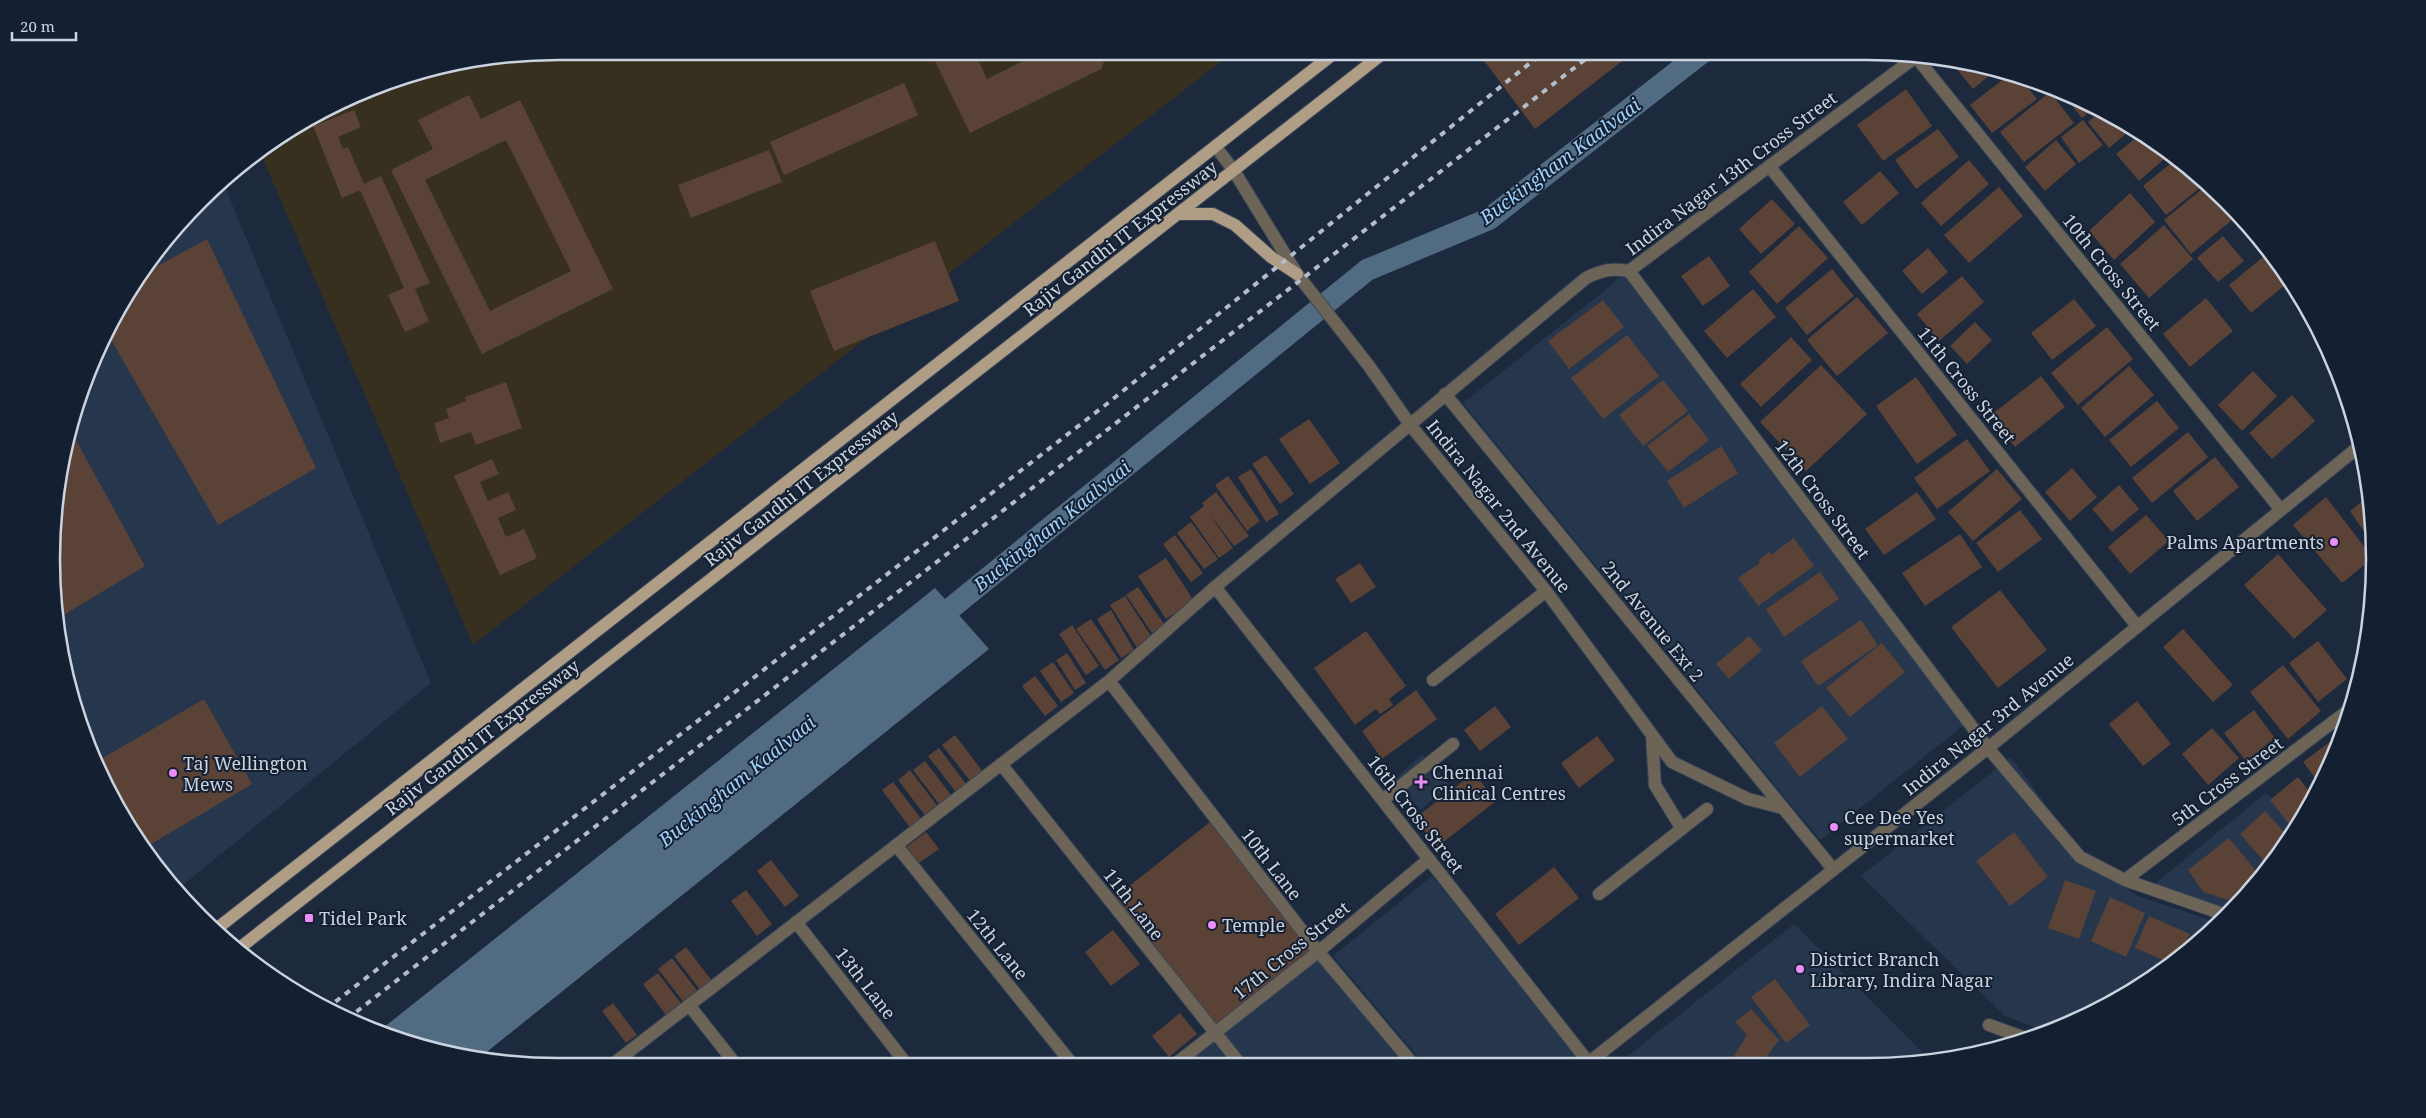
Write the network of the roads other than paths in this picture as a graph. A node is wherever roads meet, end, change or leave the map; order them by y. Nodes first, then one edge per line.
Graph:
1 (1326, 60) edge
2 (1375, 60) edge
3 (1909, 62) edge
4 (1923, 63) edge
5 (1216, 147) junction
6 (1770, 166) junction
7 (1234, 171) junction
8 (1179, 214) junction
9 (1629, 271) junction
10 (1297, 274) junction
11 (1445, 394) junction
12 (1411, 426) junction
13 (2354, 451) edge
14 (2281, 510) junction
15 (1215, 587) junction
16 (1546, 592) junction
17 (2137, 626) junction
18 (1433, 680) dead end
19 (1109, 681) junction
20 (2341, 716) edge
21 (1652, 735) junction
22 (1453, 744) dead end
23 (1988, 748) junction
24 (1002, 764) junction
25 (1383, 800) junction
26 (1784, 808) junction
27 (1707, 809) dead end
28 (1682, 829) junction
29 (896, 845) junction
30 (1429, 859) junction
31 (1833, 869) junction
32 (2125, 880) junction
33 (1599, 894) dead end
34 (2220, 912) edge
35 (796, 922) junction
36 (220, 925) edge
37 (243, 945) edge
38 (1318, 952) junction
39 (689, 1005) junction
40 (1989, 1025) dead end
41 (1214, 1034) junction
42 (2017, 1035) edge
43 (621, 1058) edge
44 (731, 1058) edge
45 (902, 1058) edge
46 (1067, 1058) edge
47 (1183, 1058) edge
48 (1235, 1058) edge
49 (1408, 1058) edge
50 (1585, 1058) edge
51 (1595, 1058) edge

1 - 5 main road, Rajiv Gandhi IT Expressway
2 - 7 main road, Rajiv Gandhi IT Expressway
3 - 6 street, Indira Nagar 13th Cross Street
4 - 14 street, 10th Cross Street
5 - 7 street, Indira Nagar 2nd Avenue
5 - 36 main road, Rajiv Gandhi IT Expressway
6 - 9 street, Indira Nagar 13th Cross Street
6 - 17 street, 11th Cross Street
7 - 8 main road, Rajiv Gandhi IT Expressway
7 - 10 street, Indira Nagar 2nd Avenue
8 - 10 main road
8 - 37 main road, Rajiv Gandhi IT Expressway
9 - 11 street, Indira Nagar 13th Cross Street
9 - 23 street, 12th Cross Street
10 - 12 street, Indira Nagar 2nd Avenue
11 - 12 street, Indira Nagar 13th Cross Street
11 - 26 street, 2nd Avenue Ext 2
12 - 15 street, Indira Nagar 13th Cross Street
12 - 16 street, Indira Nagar 2nd Avenue
13 - 14 street, Indira Nagar 3rd Avenue
14 - 17 street, Indira Nagar 3rd Avenue
15 - 19 street, Indira Nagar 13th Cross Street
15 - 25 street, 16th Cross Street
16 - 18 street
16 - 21 street, Indira Nagar 2nd Avenue
17 - 23 street, Indira Nagar 3rd Avenue
19 - 24 street, Indira Nagar 13th Cross Street
19 - 38 street, 10th Lane
20 - 32 street, 5th Cross Street
21 - 26 street, Indira Nagar 2nd Avenue
21 - 28 street
22 - 25 street
23 - 31 street, Indira Nagar 3rd Avenue
23 - 32 street, 12th Cross Street
24 - 29 street, Indira Nagar 13th Cross Street
24 - 41 street, 11th Lane
25 - 30 street, 16th Cross Street
26 - 31 street, 2nd Avenue Ext 2
27 - 28 street
28 - 33 street
29 - 35 street, Indira Nagar 13th Cross Street
29 - 46 street, 12th Lane
30 - 38 street, 17th Cross Street
30 - 50 street, 16th Cross Street
31 - 51 street, Indira Nagar 3rd Avenue
32 - 34 street, 12th Cross Street
35 - 39 street, Indira Nagar 13th Cross Street
35 - 45 street, 13th Lane
38 - 41 street, 17th Cross Street
38 - 49 street, 10th Lane
39 - 43 street, Indira Nagar 13th Cross Street
39 - 44 street
40 - 42 street
41 - 47 street, 17th Cross Street
41 - 48 street, 11th Lane

